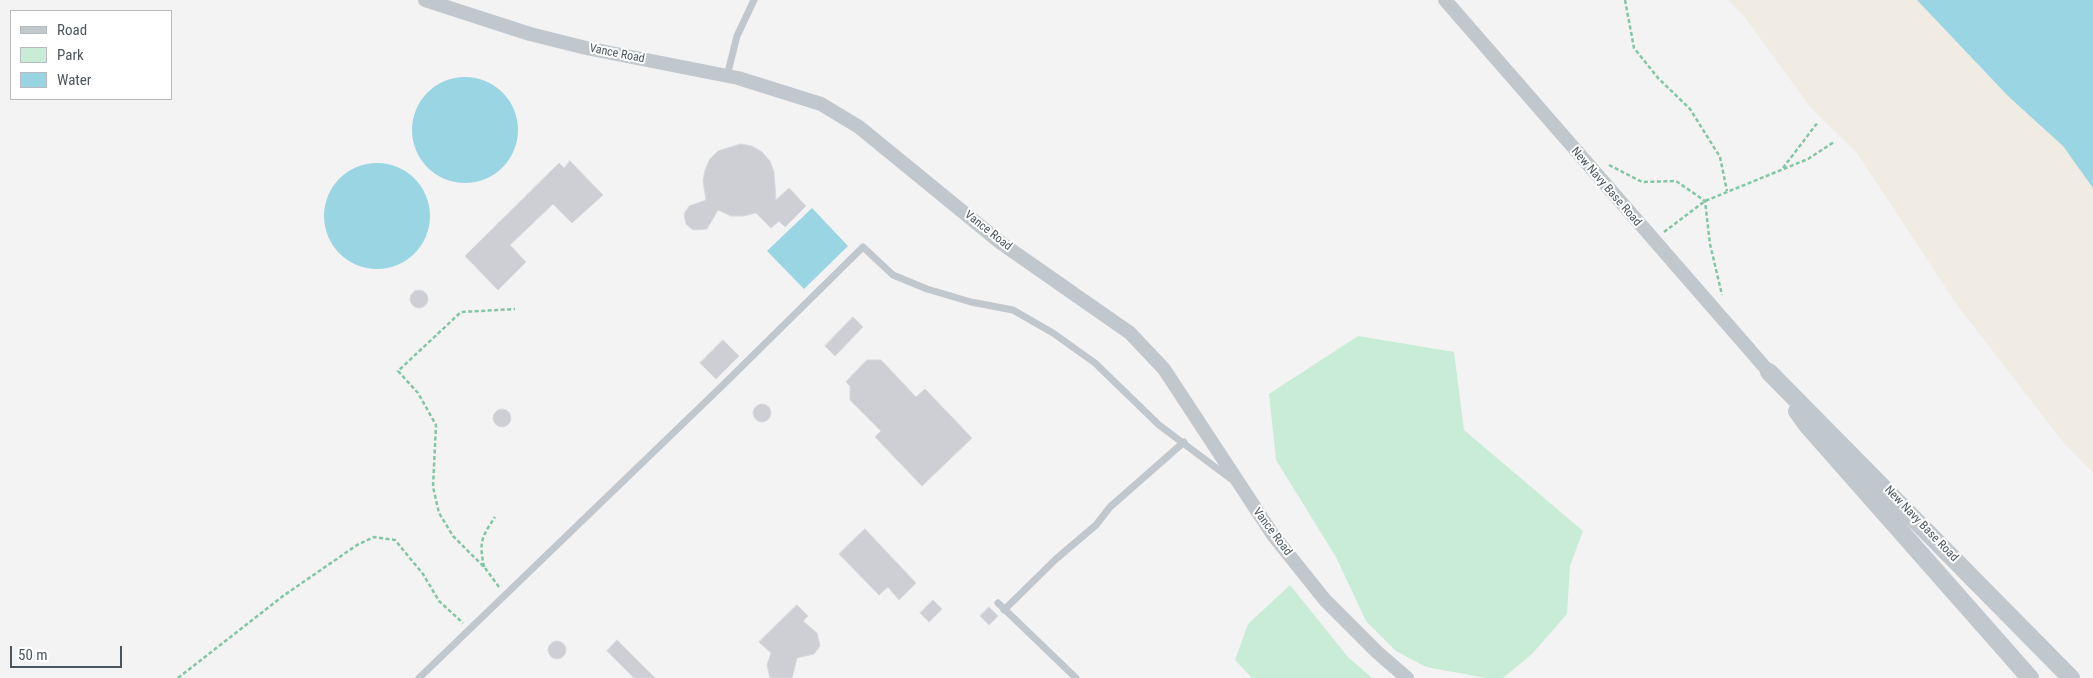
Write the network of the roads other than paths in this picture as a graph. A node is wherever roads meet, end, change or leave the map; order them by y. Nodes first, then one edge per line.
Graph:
1 (426, 0) edge
2 (754, 0) edge
3 (1445, 0) edge
4 (726, 76) junction
5 (1769, 372) junction
6 (1184, 442) junction
7 (1237, 483) junction
8 (998, 603) dead end
9 (1004, 610) junction
10 (419, 678) edge
11 (1076, 678) edge
12 (1407, 678) edge
13 (2030, 678) edge
14 (2071, 678) edge

1 - 4 street, Vance Road
2 - 4 lane
3 - 5 street, New Navy Base Road
4 - 7 street, Vance Road
5 - 13 street, New Navy Base Road
5 - 14 street, New Navy Base Road
6 - 7 lane
6 - 9 lane
6 - 10 lane
7 - 12 street, Vance Road
8 - 9 lane
9 - 11 lane

